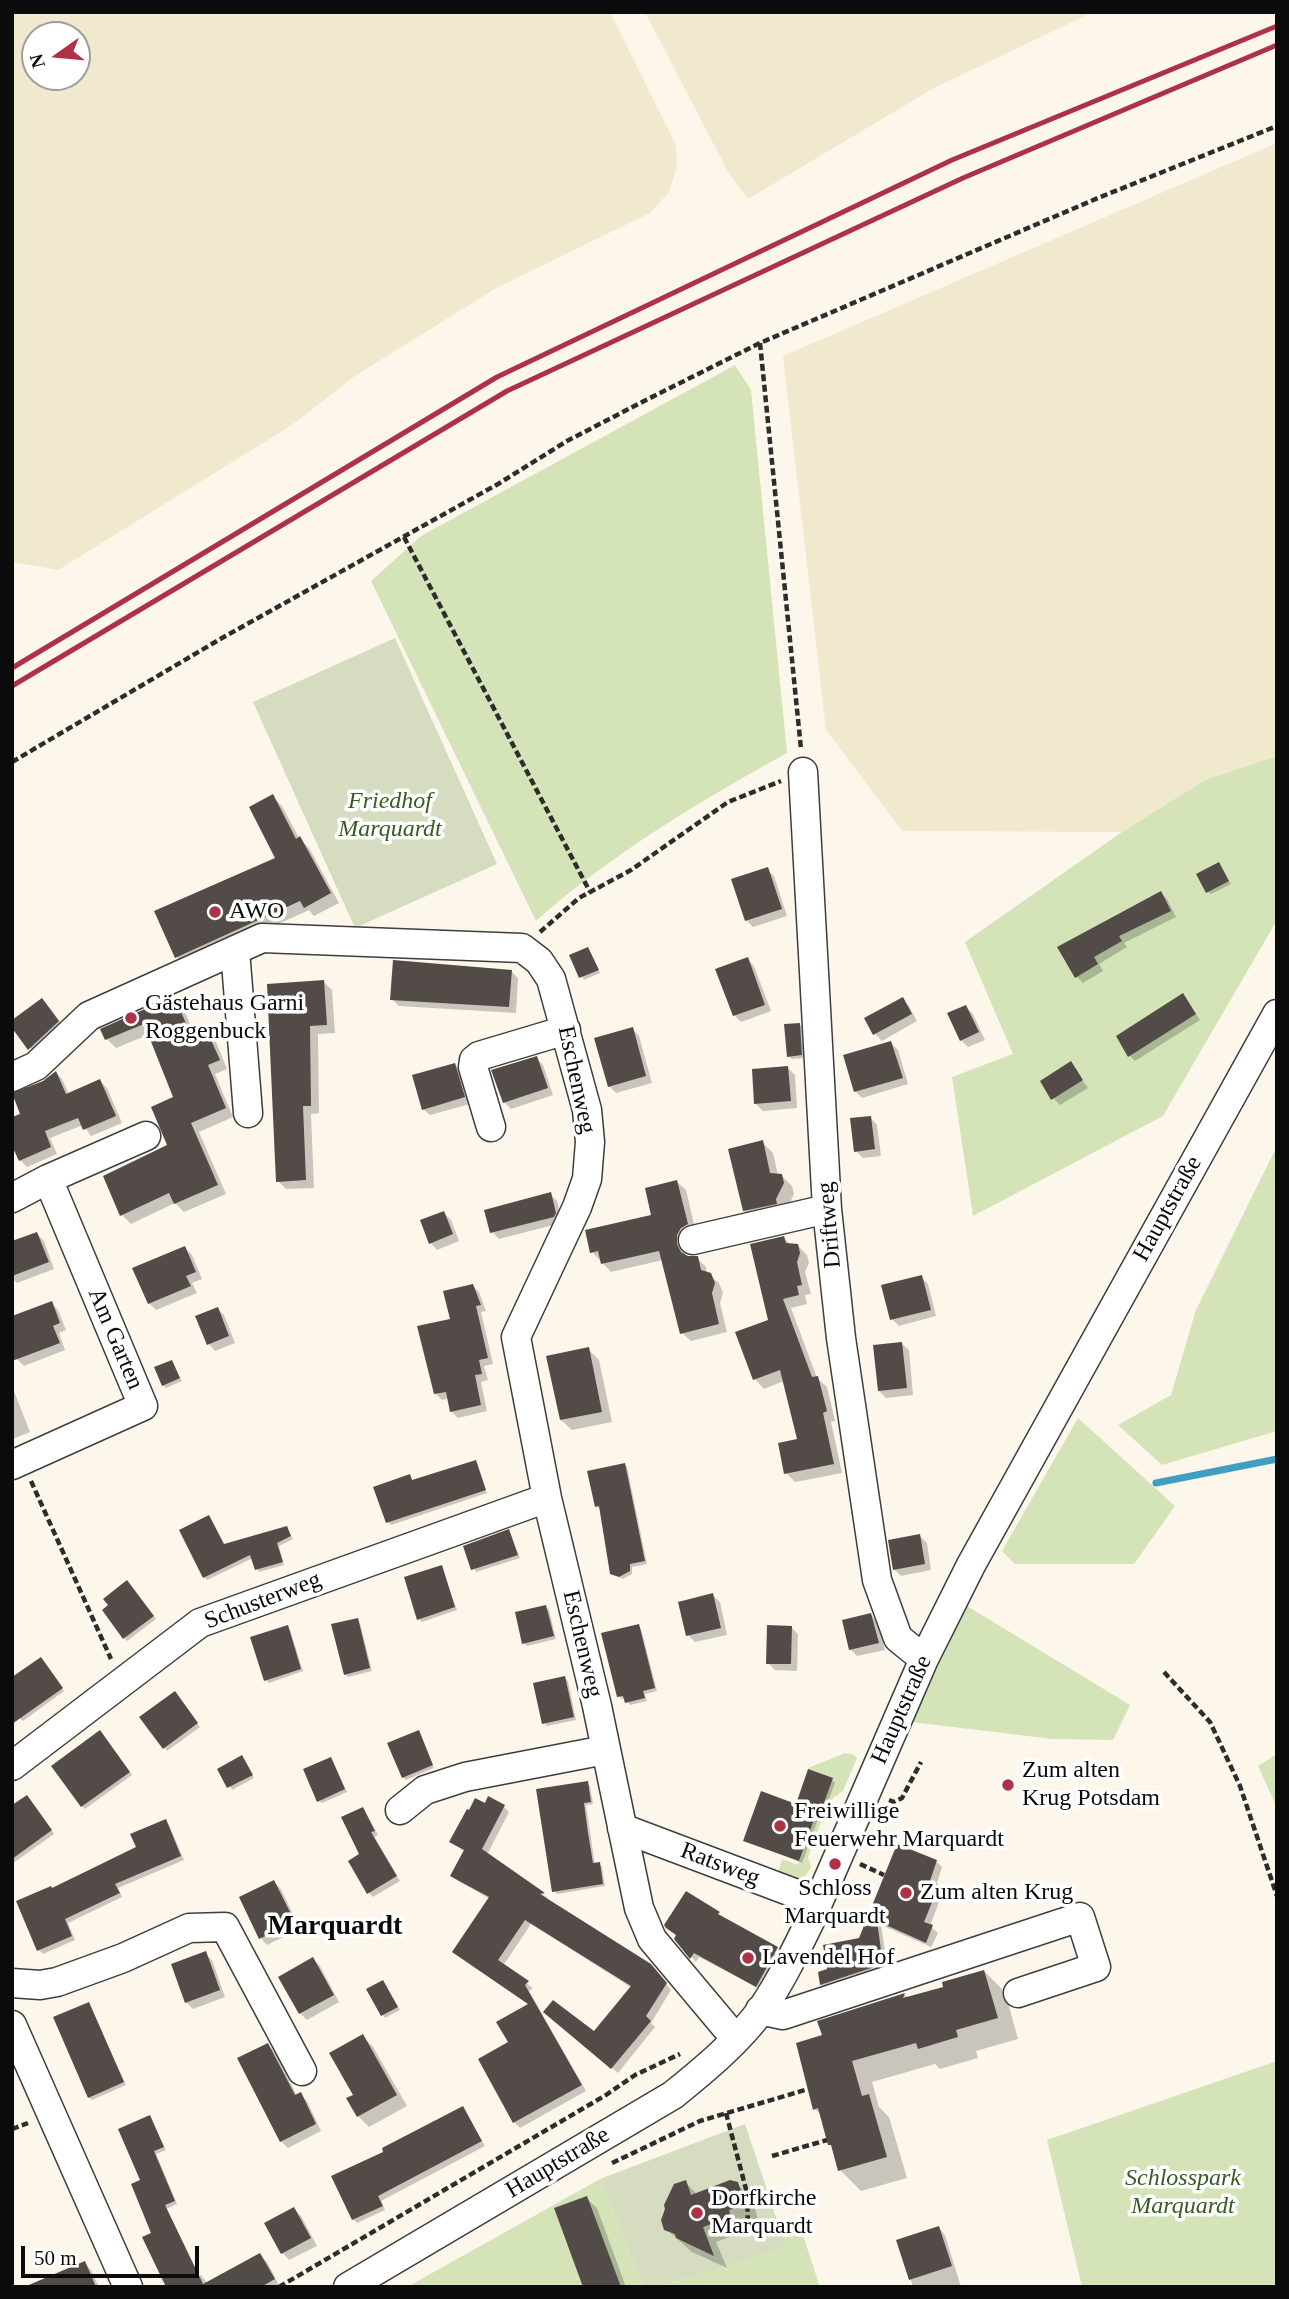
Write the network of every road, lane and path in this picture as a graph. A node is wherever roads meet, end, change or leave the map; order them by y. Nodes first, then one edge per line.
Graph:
1 (1277, 126) edge
2 (760, 343) junction
3 (404, 537) junction
4 (12, 762) edge
5 (803, 772) junction
6 (590, 892) junction
7 (522, 948) junction
8 (235, 950) junction
9 (1277, 1014) edge
10 (566, 1030) junction
11 (12, 1077) edge
12 (248, 1113) dead end
13 (491, 1127) dead end
14 (146, 1136) dead end
15 (48, 1179) junction
16 (12, 1198) edge
17 (827, 1209) junction
18 (693, 1240) dead end
19 (17, 1463) edge
20 (547, 1498) junction
21 (924, 1659) junction
22 (1164, 1671) dead end
23 (121, 1682) junction
24 (605, 1750) junction
25 (12, 1766) edge
26 (400, 1810) dead end
27 (622, 1828) junction
28 (1277, 1896) edge
29 (818, 1902) junction
30 (12, 1983) edge
31 (1018, 1993) dead end
32 (761, 2010) junction
33 (12, 2025) edge
34 (735, 2038) junction
35 (682, 2053) dead end
36 (302, 2071) dead end
37 (805, 2090) dead end
38 (726, 2113) junction
39 (827, 2140) dead end
40 (772, 2156) dead end
41 (603, 2168) dead end
42 (748, 2226) dead end
43 (128, 2287) edge
44 (279, 2287) edge
45 (348, 2287) edge

1 - 2 path
2 - 3 path
2 - 5 path
3 - 4 path
3 - 6 path
5 - 6 path
5 - 17 street, Driftweg
6 - 7 path
7 - 8 street
7 - 10 street, Eschenweg
8 - 11 street
8 - 12 street
9 - 21 street, Hauptstraße
10 - 13 street
10 - 20 street, Eschenweg
14 - 15 street
15 - 16 street
15 - 19 street, Am Garten
17 - 18 street
17 - 21 street, Driftweg
19 - 23 path
20 - 23 street, Schusterweg
20 - 24 street, Eschenweg
21 - 29 street, Hauptstraße
22 - 28 path
23 - 25 street, Schusterweg
24 - 26 street
24 - 27 street, Eschenweg
27 - 29 street, Ratsweg
27 - 34 street, Eschenweg
29 - 32 street, Hauptstraße
30 - 36 street
31 - 32 street
32 - 34 street, Hauptstraße
33 - 43 street
34 - 45 street, Hauptstraße
35 - 44 path
37 - 38 path
38 - 41 path
38 - 42 path
39 - 40 path

